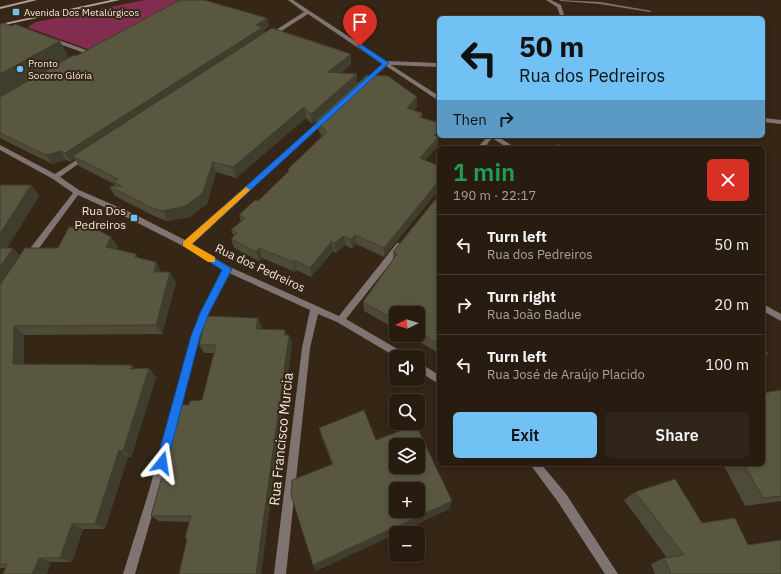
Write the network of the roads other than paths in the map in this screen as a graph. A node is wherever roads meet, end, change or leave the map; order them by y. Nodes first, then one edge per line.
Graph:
1 (35, 0) edge
2 (118, 0) edge
3 (290, 0) edge
4 (548, 0) edge
5 (561, 0) edge
6 (0, 8) edge
7 (650, 11) dead end
8 (307, 12) junction
9 (562, 16) edge
10 (3, 24) edge
11 (20, 29) edge
12 (267, 38) edge
13 (49, 39) edge
14 (98, 50) edge
15 (92, 54) junction
16 (85, 58) edge
17 (386, 63) junction
18 (437, 65) edge
19 (357, 90) edge
20 (437, 98) edge
21 (333, 111) edge
22 (765, 120) edge
23 (781, 122) edge
24 (490, 138) edge
25 (496, 138) edge
26 (482, 146) edge
27 (510, 146) edge
28 (0, 147) edge
29 (94, 151) edge
30 (54, 177) junction
31 (77, 192) junction
32 (404, 239) edge
33 (186, 244) junction
34 (22, 265) edge
35 (227, 269) junction
36 (315, 308) junction
37 (765, 308) edge
38 (781, 318) edge
39 (340, 320) junction
40 (391, 350) edge
41 (425, 371) edge
42 (437, 379) edge
43 (537, 466) edge
44 (129, 574) edge
45 (280, 574) edge
46 (612, 574) edge

1 - 6 street
2 - 10 street
3 - 8 street
4 - 9 street
5 - 7 street
8 - 12 street
8 - 17 street
10 - 11 street
13 - 15 street
14 - 15 street
15 - 16 street
17 - 18 street
17 - 19 street
17 - 20 street
21 - 33 street
22 - 23 street
24 - 26 street
25 - 27 street
28 - 30 street, Rua dos Pedreiros
29 - 30 street
30 - 31 street, Rua dos Pedreiros
31 - 33 street, Rua dos Pedreiros
31 - 34 street
32 - 39 street
33 - 35 street, Rua dos Pedreiros
35 - 36 street, Rua dos Pedreiros
35 - 44 street
36 - 39 street, Rua dos Pedreiros
36 - 45 street, Rua Francisco Murcia
37 - 38 street
39 - 40 street, Rua dos Pedreiros
41 - 42 street
43 - 46 street

